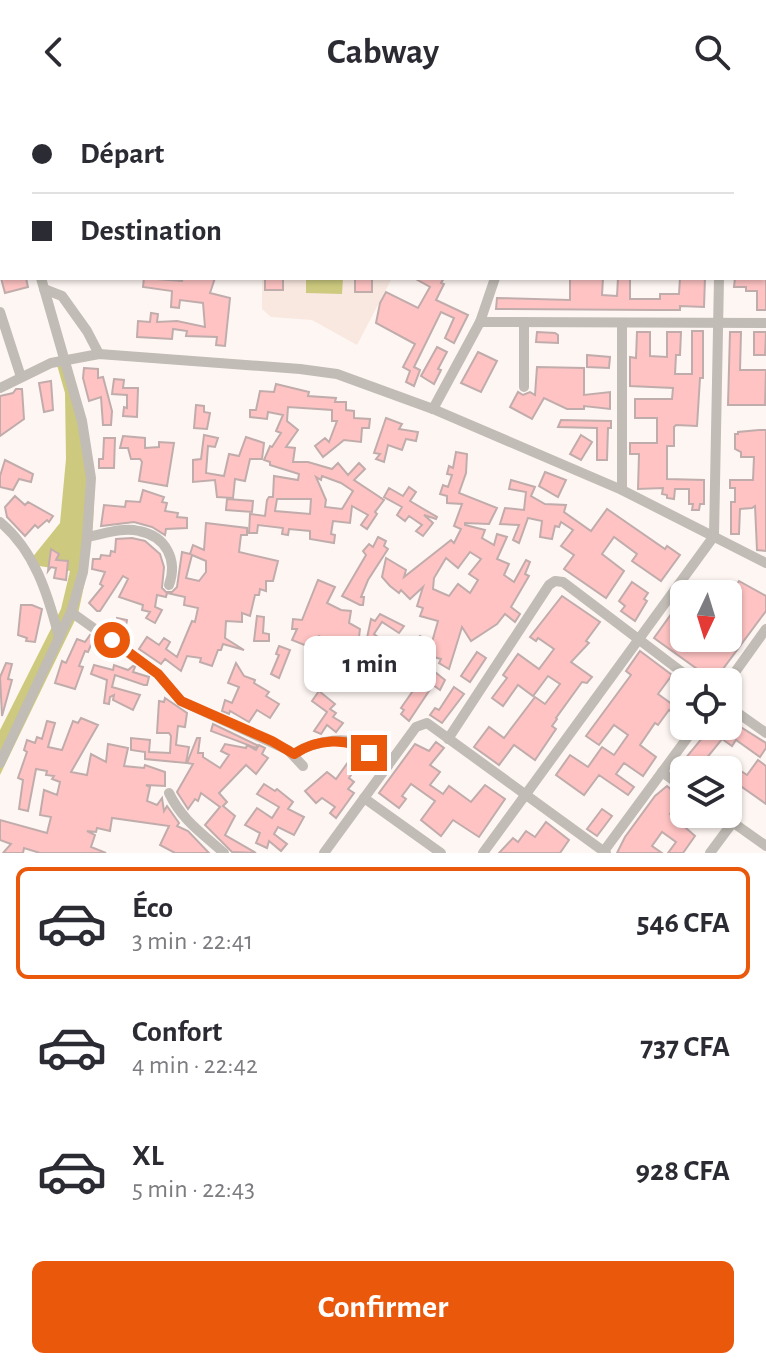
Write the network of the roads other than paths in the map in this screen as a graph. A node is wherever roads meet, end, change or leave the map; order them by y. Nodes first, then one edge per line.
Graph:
1 (494, 280) edge
2 (719, 280) edge
3 (43, 283) edge
4 (0, 312) edge
5 (480, 322) junction
6 (524, 322) junction
7 (622, 323) junction
8 (719, 323) junction
9 (766, 323) edge
10 (99, 354) junction
11 (63, 360) junction
12 (21, 377) junction
13 (524, 387) dead end
14 (0, 388) edge
15 (433, 409) junction
16 (622, 490) junction
17 (0, 522) edge
18 (714, 536) junction
19 (87, 537) junction
20 (766, 563) edge
21 (169, 585) dead end
22 (71, 612) junction
23 (766, 629) edge
24 (59, 637) junction
25 (638, 641) junction
26 (676, 668) edge
27 (738, 668) edge
28 (742, 716) edge
29 (766, 733) edge
30 (448, 739) junction
31 (686, 740) edge
32 (294, 754) junction
33 (0, 763) edge
34 (303, 766) dead end
35 (388, 766) junction
36 (662, 772) junction
37 (670, 778) edge
38 (169, 793) dead end
39 (526, 795) junction
40 (364, 798) junction
41 (729, 828) edge
42 (741, 828) edge
43 (766, 846) edge
44 (605, 852) edge
45 (224, 853) edge
46 (324, 853) edge
47 (441, 853) edge
48 (483, 853) edge
49 (710, 853) edge

1 - 5 street
2 - 8 street
3 - 10 street
3 - 11 street
4 - 12 street
5 - 6 street
5 - 15 street
6 - 7 street
6 - 13 street
7 - 8 street
7 - 16 street
8 - 9 street
8 - 18 street
10 - 11 street
10 - 15 street
11 - 12 street
11 - 19 street
12 - 14 street
15 - 16 street
16 - 18 street
17 - 24 street
18 - 20 street
18 - 25 street
19 - 21 street
19 - 22 street
22 - 24 street
22 - 32 street
23 - 27 street
24 - 33 street
25 - 26 street
25 - 30 street
25 - 39 street
28 - 29 street
30 - 35 street
30 - 39 street
31 - 36 street
32 - 34 street
32 - 35 street
35 - 40 street
36 - 37 street
36 - 44 street
38 - 45 street
39 - 44 street
39 - 48 street
40 - 46 street
40 - 47 street
41 - 49 street
42 - 43 street

